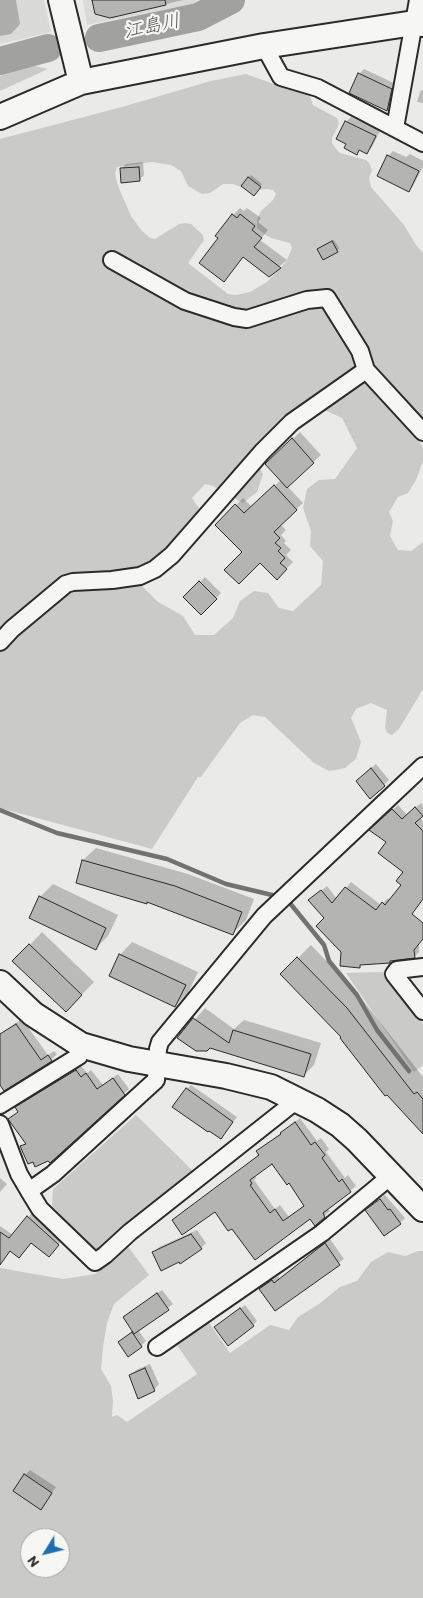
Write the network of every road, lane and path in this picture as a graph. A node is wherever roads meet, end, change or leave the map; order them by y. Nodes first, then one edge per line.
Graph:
1 (61, 0) edge
2 (418, 0) edge
3 (419, 24) edge
4 (264, 46) junction
5 (81, 82) junction
6 (0, 117) edge
7 (395, 128) junction
8 (423, 144) edge
9 (112, 260) dead end
10 (366, 370) junction
11 (423, 432) edge
12 (0, 642) edge
13 (423, 766) edge
14 (423, 967) edge
15 (0, 983) edge
16 (423, 1011) edge
17 (81, 1045) junction
18 (158, 1065) junction
19 (297, 1100) junction
20 (0, 1106) edge
21 (0, 1124) edge
22 (392, 1175) junction
23 (29, 1191) junction
24 (423, 1209) edge
25 (157, 1347) dead end

1 - 5 street
2 - 3 street
3 - 4 street
3 - 7 street
4 - 5 street
4 - 7 street
5 - 6 street
7 - 8 street
9 - 10 street
10 - 11 street
10 - 12 street
13 - 18 street
14 - 16 street
15 - 17 street
17 - 18 street
17 - 20 street
18 - 19 street
18 - 23 street
19 - 22 street
19 - 23 street
21 - 23 street
22 - 24 street
22 - 25 street

